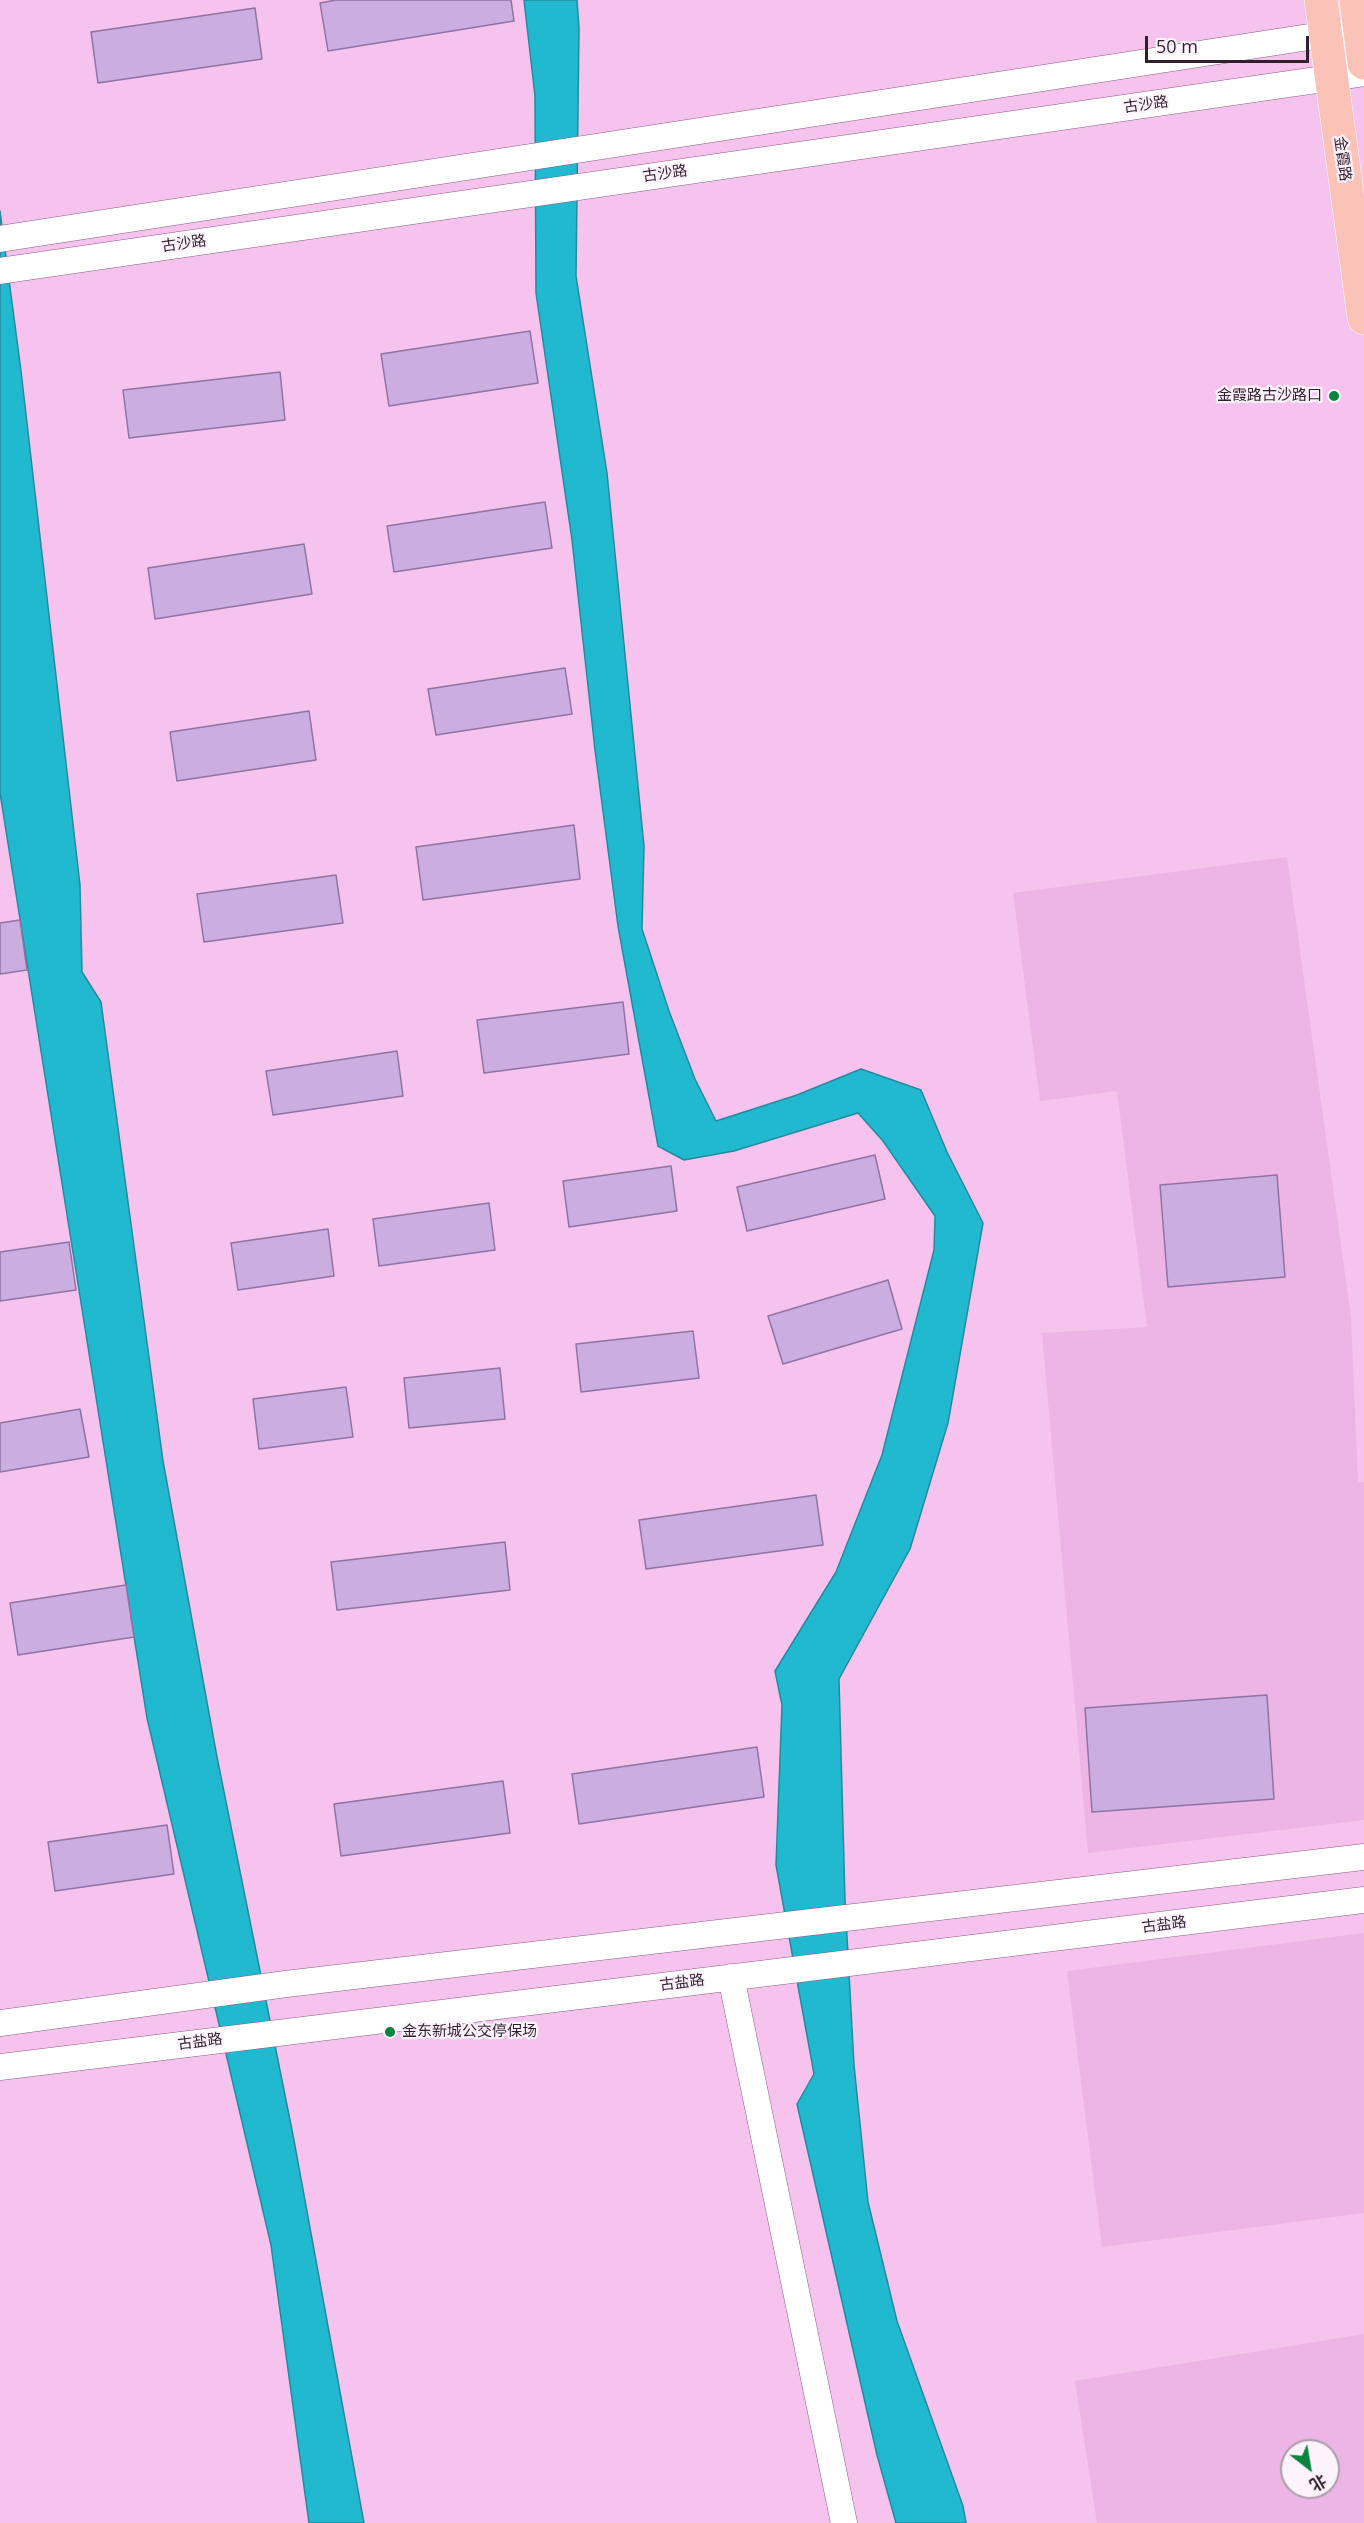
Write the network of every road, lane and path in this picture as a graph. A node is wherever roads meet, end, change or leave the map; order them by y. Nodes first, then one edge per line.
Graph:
1 (1321, 0) edge
2 (1360, 19) edge
3 (1328, 33) junction
4 (1364, 63) edge
5 (1364, 73) edge
6 (1330, 78) junction
7 (7, 238) edge
8 (8, 270) edge
9 (1364, 318) edge
10 (1364, 1857) edge
11 (1364, 1900) edge
12 (731, 1977) junction
13 (0, 2023) edge
14 (0, 2067) edge
15 (844, 2523) edge

1 - 3 main road, 金霞路
2 - 3 street
2 - 4 main road
3 - 6 main road, 金霞路
3 - 7 street
5 - 6 street, 古沙路
6 - 8 street, 古沙路
6 - 9 main road, 金霞路
10 - 13 street
11 - 12 street, 古盐路
12 - 14 street, 古盐路
12 - 15 street

